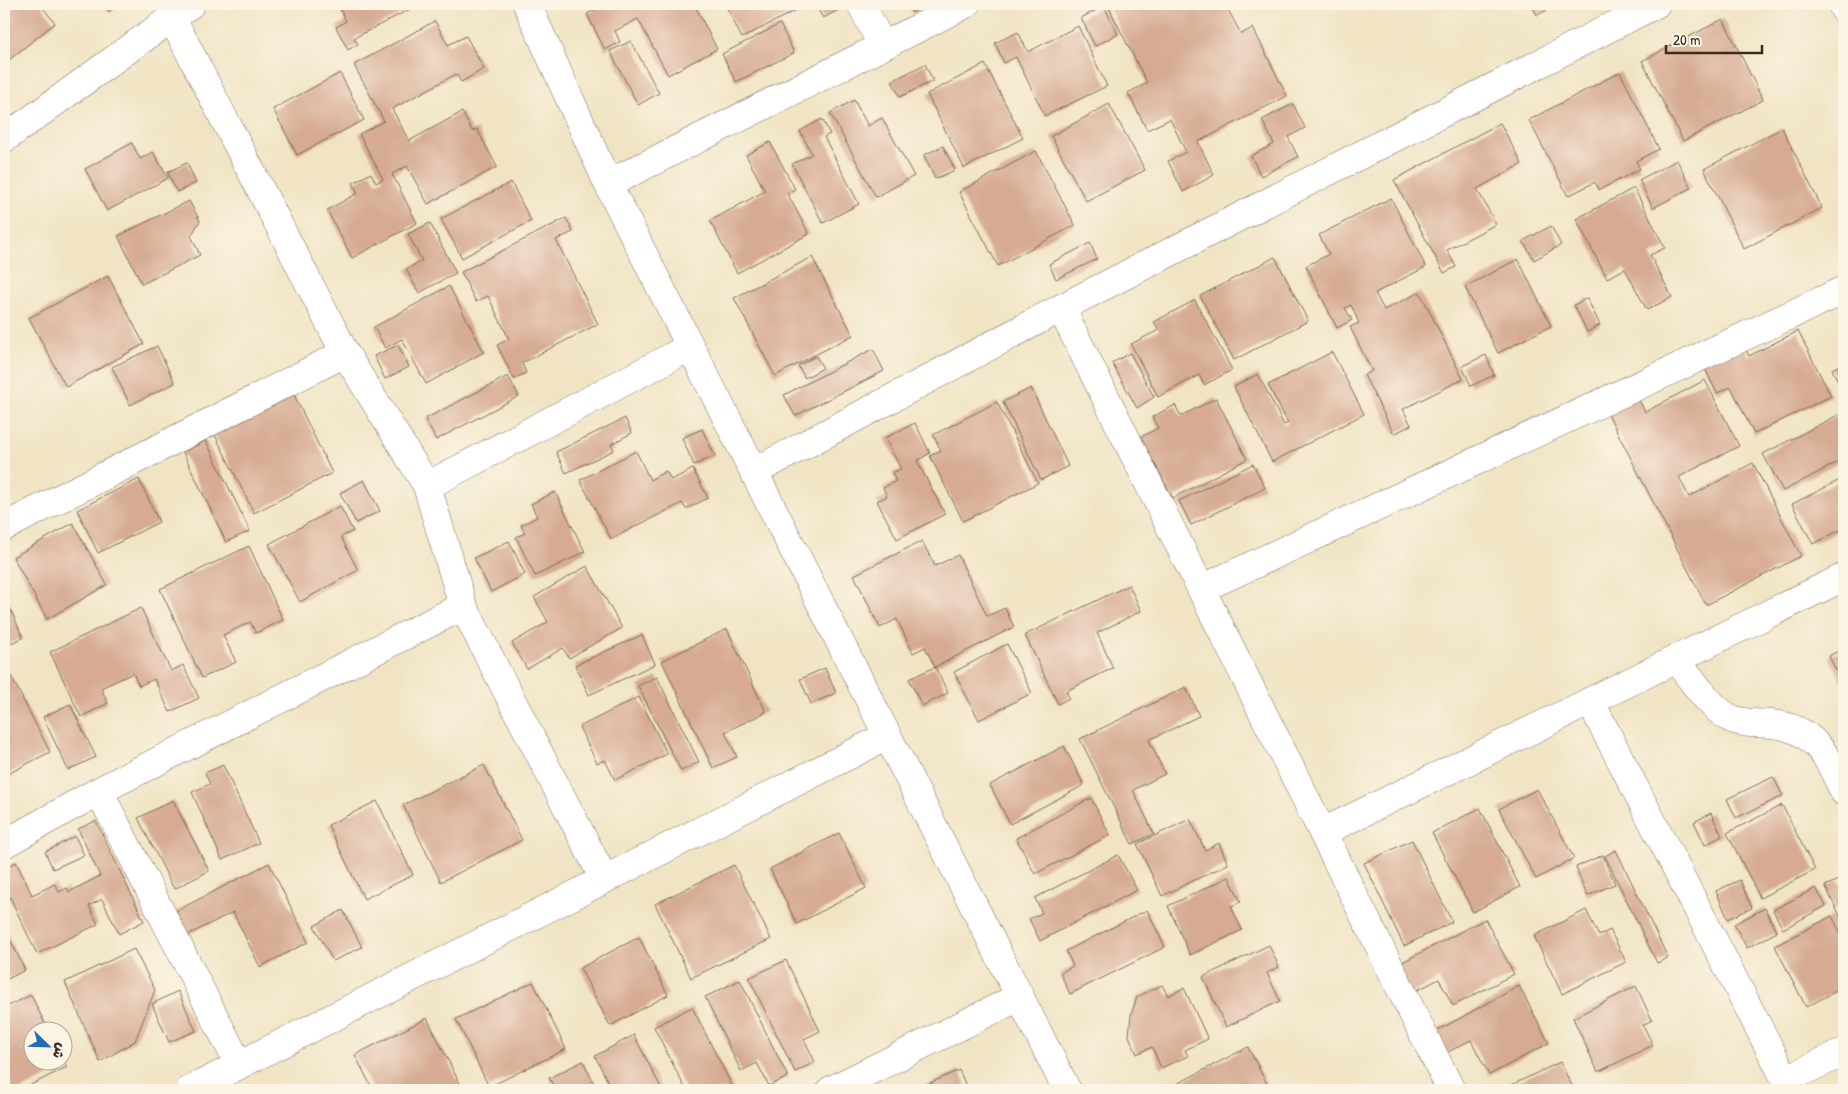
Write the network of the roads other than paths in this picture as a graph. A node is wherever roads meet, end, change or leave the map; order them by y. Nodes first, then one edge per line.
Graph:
1 (527, 4) edge
2 (861, 4) edge
3 (966, 4) edge
4 (1656, 4) edge
5 (1842, 4) edge
6 (1844, 9) edge
7 (182, 11) edge
8 (882, 45) junction
9 (4, 139) edge
10 (608, 184) junction
11 (1844, 290) edge
12 (1061, 308) junction
13 (690, 347) junction
14 (345, 353) junction
15 (754, 472) junction
16 (427, 486) junction
17 (4, 526) edge
18 (1844, 577) edge
19 (1201, 589) junction
20 (463, 606) junction
21 (1676, 659) junction
22 (1590, 701) junction
23 (888, 736) junction
24 (99, 791) junction
25 (1844, 792) edge
26 (1323, 832) junction
27 (4, 844) edge
28 (604, 879) junction
29 (1019, 997) junction
30 (1844, 1052) edge
31 (239, 1065) junction
32 (1788, 1085) edge
33 (190, 1090) edge
34 (830, 1090) edge
35 (1066, 1090) edge
36 (1452, 1090) edge

1 - 10 street
2 - 8 street
3 - 8 street
4 - 12 street
5 - 6 street
7 - 9 street
7 - 14 street
8 - 10 street
10 - 13 street
11 - 19 street
12 - 15 street
12 - 19 street
13 - 15 street
13 - 16 street
14 - 16 street
14 - 17 street
15 - 23 street
16 - 20 street
18 - 21 street
19 - 26 street
20 - 24 street
20 - 28 street
21 - 22 street
21 - 25 street
22 - 26 street
22 - 32 street
23 - 28 street
23 - 29 street
24 - 27 street
24 - 31 street
26 - 36 street
28 - 31 street
29 - 34 street
29 - 35 street
30 - 32 street
31 - 33 street

